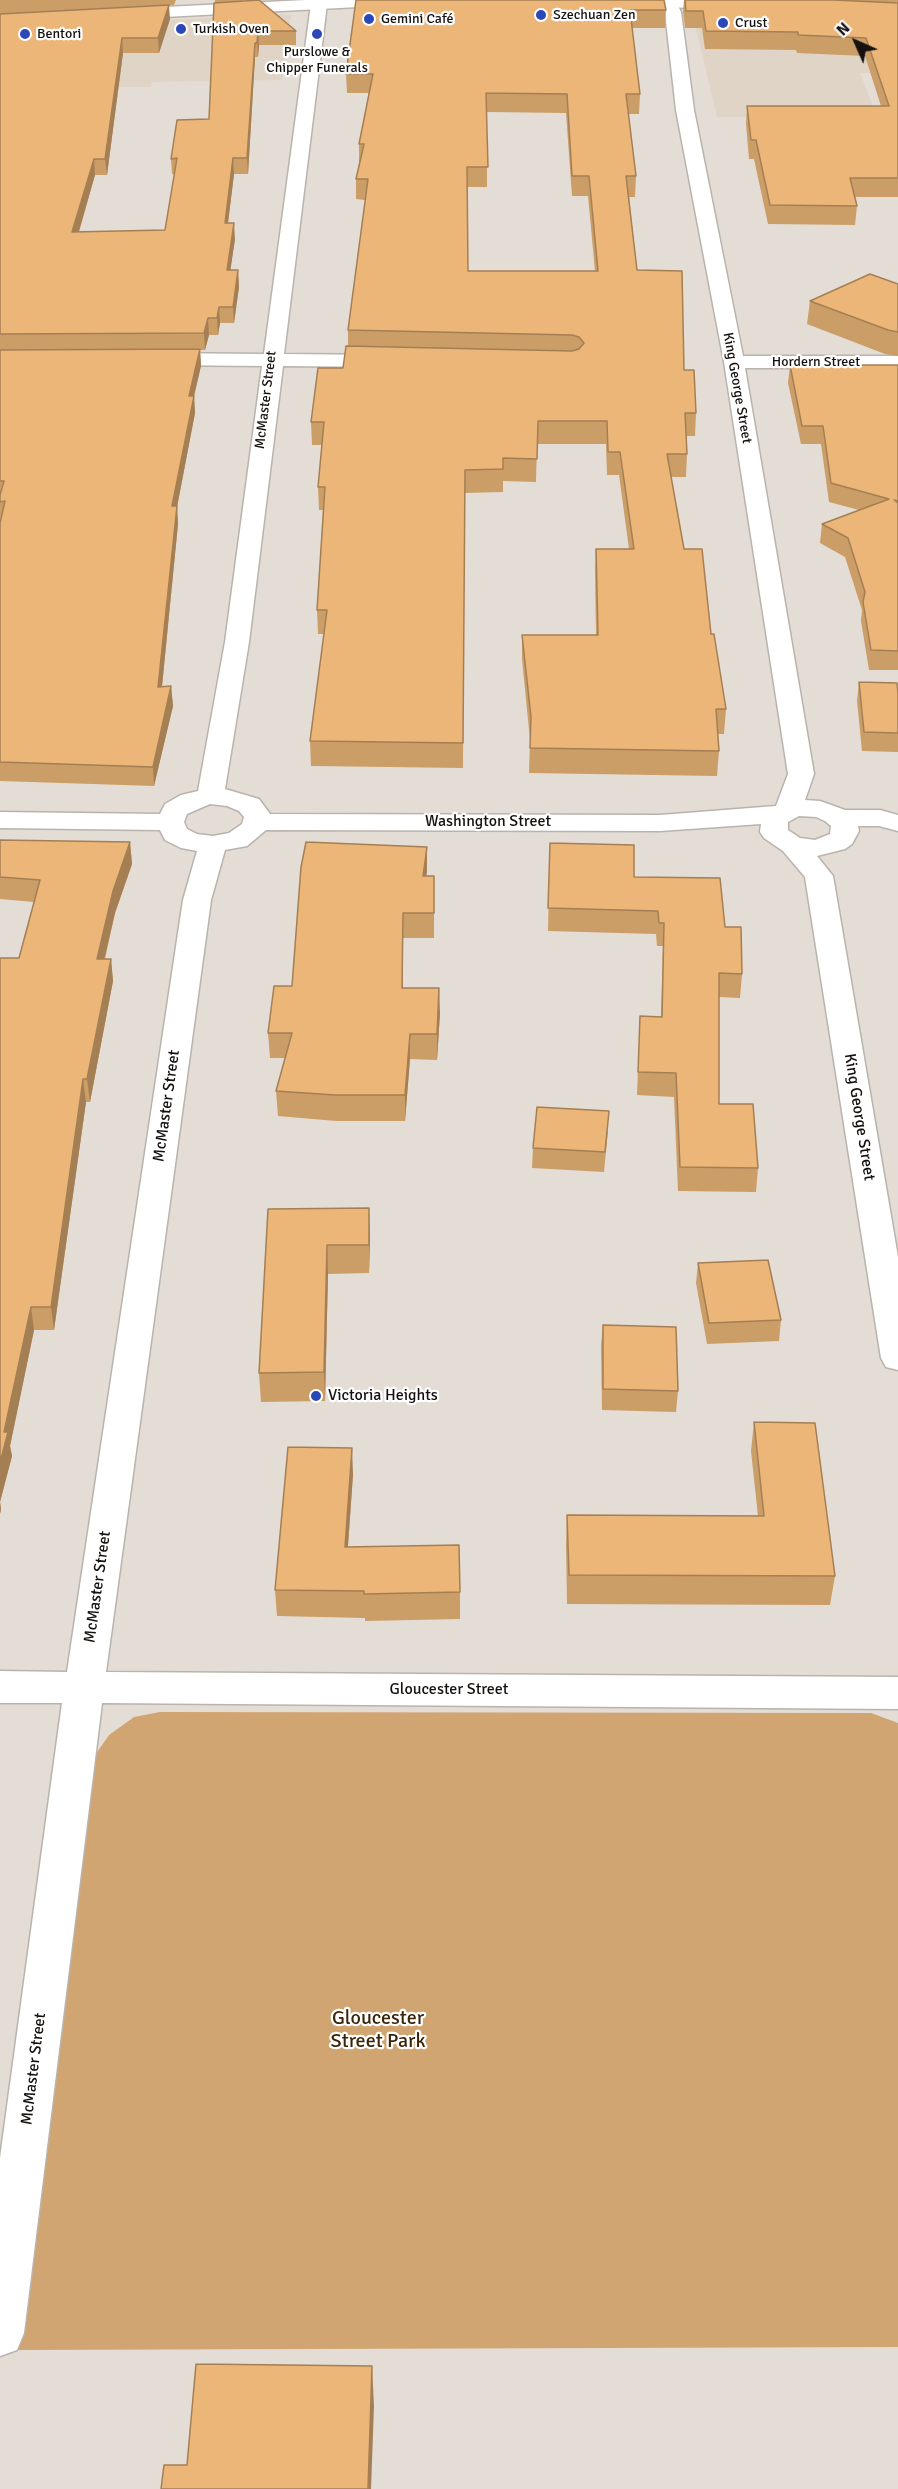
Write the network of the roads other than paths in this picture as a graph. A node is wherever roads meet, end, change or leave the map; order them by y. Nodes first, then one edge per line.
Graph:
1 (398, 0) edge
2 (597, 0) edge
3 (272, 3) edge
4 (669, 3) junction
5 (319, 4) junction
6 (741, 5) edge
7 (104, 15) edge
8 (272, 358) junction
9 (138, 359) edge
10 (409, 361) edge
11 (734, 362) junction
12 (898, 362) edge
13 (801, 774) junction
14 (210, 796) junction
15 (0, 820) edge
16 (170, 822) junction
17 (258, 822) junction
18 (898, 825) edge
19 (785, 827) junction
20 (837, 828) junction
21 (213, 844) junction
22 (819, 876) junction
23 (898, 1359) edge
24 (0, 1687) edge
25 (84, 1687) junction
26 (898, 1693) edge
27 (0, 2333) edge

1 - 5 street
2 - 4 street
3 - 5 street
3 - 7 street
4 - 6 street
4 - 11 street, King George Street
5 - 8 street, McMaster Street
8 - 9 street
8 - 10 street
8 - 14 street, McMaster Street
11 - 12 street, Hordern Street
11 - 13 street, King George Street
13 - 19 street, King George Street
13 - 20 street, King George Street
14 - 16 street
14 - 17 street
15 - 16 street
16 - 21 street
17 - 19 street, Washington Street
17 - 21 street
18 - 20 street
19 - 20 street
19 - 20 street
19 - 22 street, King George Street
20 - 22 street
21 - 25 street, McMaster Street
22 - 23 street, King George Street
24 - 25 street, Gloucester Street
25 - 26 street, Gloucester Street
25 - 27 street, McMaster Street

